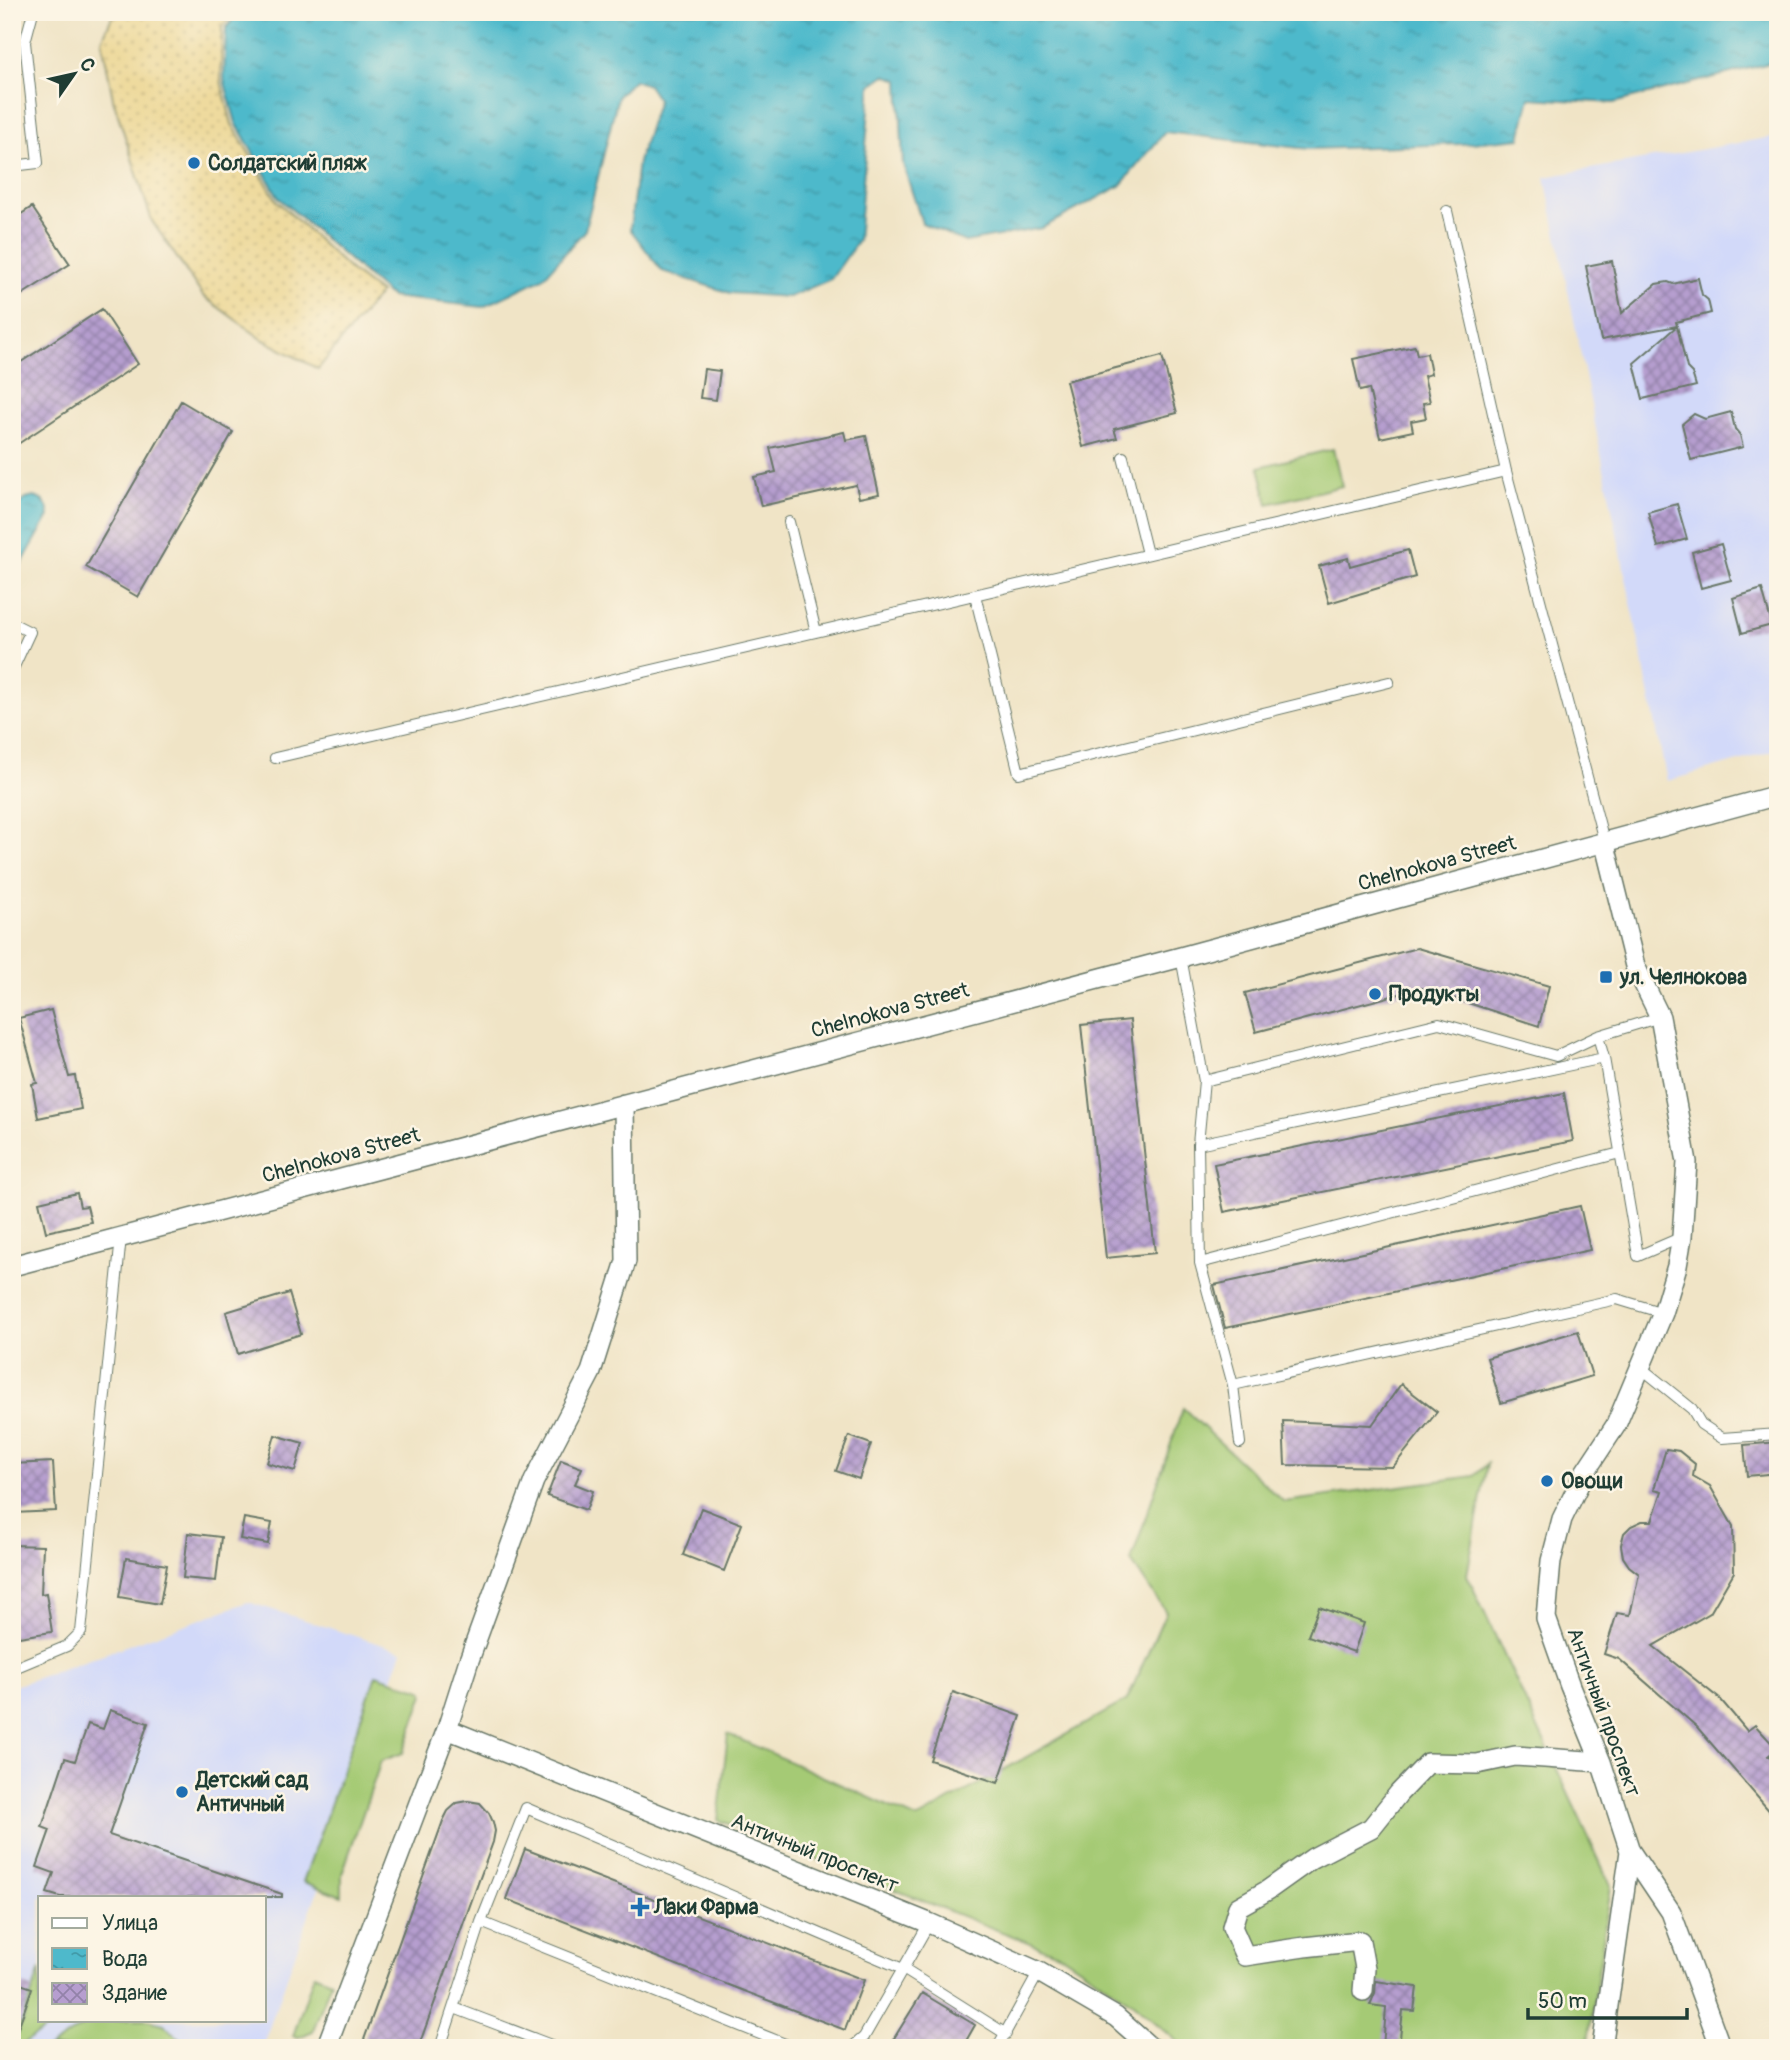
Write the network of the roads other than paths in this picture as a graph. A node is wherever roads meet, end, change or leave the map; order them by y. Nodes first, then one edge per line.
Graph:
1 (33, 12) edge
2 (12, 166) edge
3 (1447, 211) dead end
4 (1124, 457) dead end
5 (1506, 471) junction
6 (789, 522) dead end
7 (1147, 554) junction
8 (975, 595) junction
9 (12, 623) edge
10 (816, 632) junction
11 (12, 671) edge
12 (1389, 682) dead end
13 (275, 758) dead end
14 (1778, 795) edge
15 (1604, 841) junction
16 (1181, 957) junction
17 (1660, 1017) junction
18 (1598, 1036) junction
19 (1604, 1058) junction
20 (1204, 1081) junction
21 (624, 1104) junction
22 (1198, 1144) junction
23 (1620, 1153) junction
24 (121, 1237) junction
25 (1682, 1237) junction
26 (1200, 1263) junction
27 (12, 1266) edge
28 (1663, 1313) junction
29 (1640, 1367) junction
30 (1233, 1385) junction
31 (1778, 1434) edge
32 (1240, 1443) dead end
33 (12, 1670) edge
34 (447, 1729) junction
35 (1601, 1762) junction
36 (1630, 1850) junction
37 (481, 1922) junction
38 (929, 1923) junction
39 (903, 1969) junction
40 (1039, 1972) junction
41 (1363, 1991) dead end
42 (454, 2008) junction
43 (1006, 2034) junction
44 (326, 2048) edge
45 (440, 2048) edge
46 (559, 2048) edge
47 (795, 2048) edge
48 (851, 2048) edge
49 (997, 2048) edge
50 (1151, 2048) edge
51 (1602, 2048) edge
52 (1721, 2048) edge

1 - 2 lane
3 - 5 lane
4 - 7 lane
5 - 7 lane
5 - 15 lane
6 - 10 lane
7 - 8 lane
8 - 10 lane
8 - 12 lane
9 - 11 lane
10 - 13 lane
14 - 15 street, Chelnokova Street
15 - 16 street, Chelnokova Street
15 - 17 street, Античный проспект
16 - 20 lane
16 - 21 street, Chelnokova Street
17 - 18 lane
17 - 25 street, Античный проспект
18 - 19 lane
18 - 20 lane
19 - 22 lane
19 - 23 lane
20 - 22 lane
21 - 24 street, Chelnokova Street
21 - 34 street
22 - 26 lane
23 - 25 lane
23 - 26 lane
24 - 27 street, Chelnokova Street
24 - 33 lane
25 - 28 street, Античный проспект
26 - 30 lane
28 - 29 street, Античный проспект
28 - 30 lane
29 - 31 lane
29 - 35 street, Античный проспект
30 - 32 lane
34 - 38 street, Античный проспект
34 - 44 street
35 - 36 street, Античный проспект
35 - 41 street
36 - 51 street, Античный проспект
36 - 52 street
37 - 39 lane
37 - 42 lane
37 - 47 lane
38 - 39 lane
38 - 40 street, Античный проспект
39 - 43 lane
39 - 48 lane
40 - 43 lane
40 - 50 street, Античный проспект
42 - 45 lane
42 - 46 lane
43 - 49 lane

